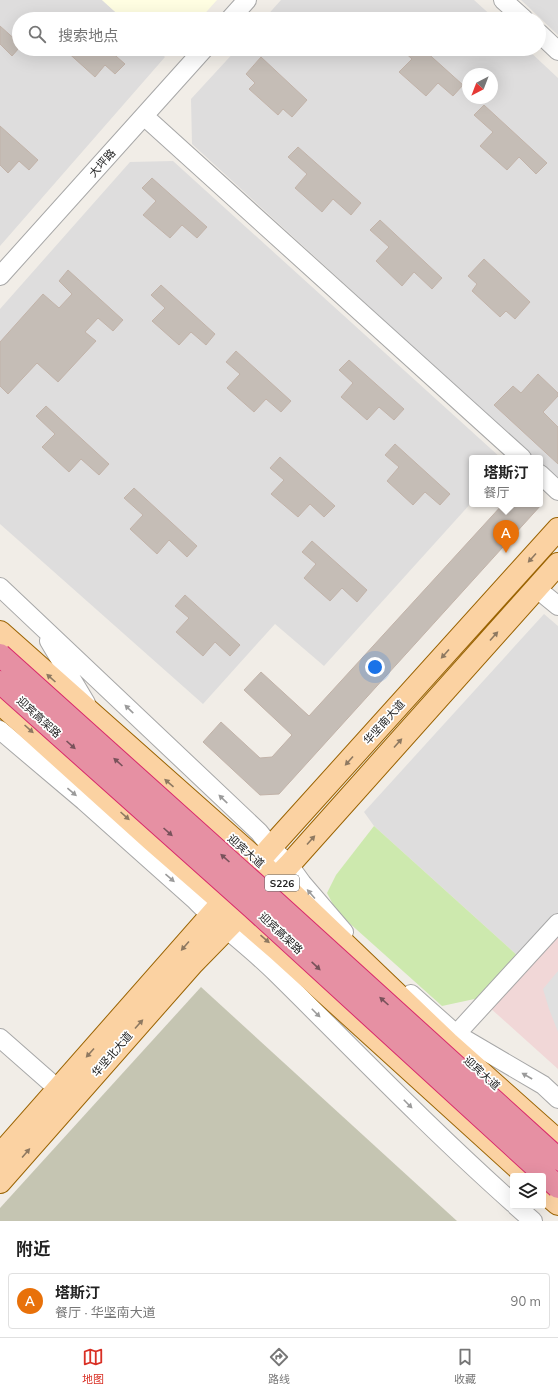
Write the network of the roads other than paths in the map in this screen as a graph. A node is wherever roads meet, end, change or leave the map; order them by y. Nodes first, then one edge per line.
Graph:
1 (247, 0) edge
2 (503, 0) edge
3 (236, 12) edge
4 (516, 12) edge
5 (546, 40) edge
6 (558, 51) edge
7 (198, 56) edge
8 (144, 116) junction
9 (0, 276) edge
10 (519, 455) edge
11 (543, 477) edge
12 (558, 491) edge
13 (558, 528) edge
14 (558, 564) edge
15 (0, 587) edge
16 (536, 588) junction
17 (558, 606) edge
18 (36, 621) junction
19 (0, 632) edge
20 (0, 655) edge
21 (0, 682) edge
22 (0, 703) edge
23 (95, 718) junction
24 (0, 730) edge
25 (265, 854) junction
26 (282, 871) junction
27 (225, 916) junction
28 (558, 923) edge
29 (0, 1038) edge
30 (452, 1038) junction
31 (58, 1089) junction
32 (558, 1099) edge
33 (558, 1141) edge
34 (0, 1154) edge
35 (558, 1160) edge
36 (524, 1173) edge
37 (0, 1182) edge
38 (558, 1188) edge
39 (546, 1194) edge
40 (510, 1200) edge
41 (558, 1204) edge
42 (519, 1209) edge
43 (533, 1221) edge

1 - 3 street
2 - 4 street
5 - 6 street
7 - 8 street, 大坪路
8 - 9 street, 大坪路
8 - 10 street
11 - 12 street
13 -> 25 main road, 华坚南大道
14 - 16 main road
15 - 18 street
16 - 17 street
26 -> 16 main road
18 - 23 street
25 -> 18 street
23 -> 19 main road, 迎宾大道 / S226
35 -> 20 highway, 迎宾高架路, bridge
21 -> 38 highway, 迎宾高架路, bridge
22 -> 27 main road
25 -> 23 main road, 迎宾大道 / S226
24 -> 27 street
25 - 26 main road, 迎宾大道 / S226
25 - 27 main road, 华坚南大道
26 - 27 main road
30 -> 26 main road, 迎宾大道 / S226
27 -> 31 main road, 华坚北大道
27 -> 36 main road
37 -> 27 main road, 华坚北大道
27 -> 40 street
28 - 30 street
29 - 31 street
32 -> 30 street
30 - 33 main road, 迎宾大道 / S226
31 - 34 main road, 华坚北大道
39 - 41 main road
42 - 43 street

